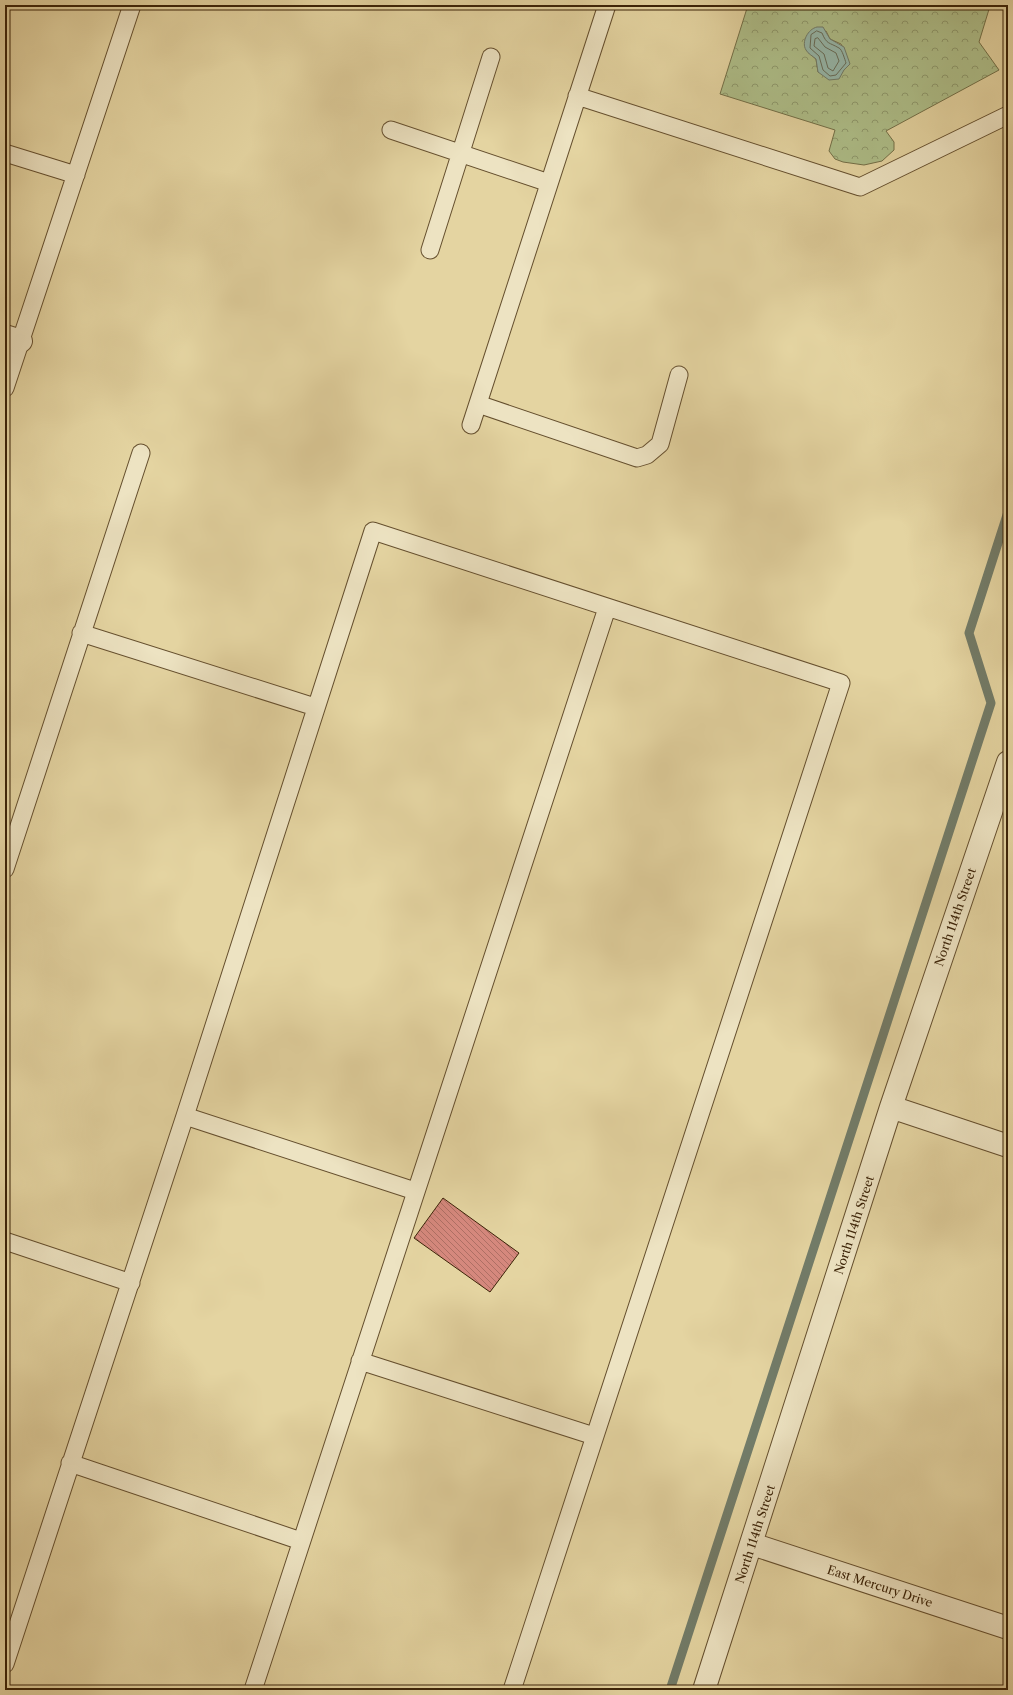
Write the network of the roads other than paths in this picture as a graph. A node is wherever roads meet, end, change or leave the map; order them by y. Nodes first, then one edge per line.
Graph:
1 (132, 5) edge
2 (606, 5) edge
3 (491, 57) dead end
4 (577, 96) junction
5 (1008, 115) edge
6 (391, 130) dead end
7 (5, 152) edge
8 (461, 154) junction
9 (76, 175) junction
10 (549, 183) junction
11 (430, 250) dead end
12 (13, 338) edge
13 (679, 376) dead end
14 (5, 388) edge
15 (478, 404) junction
16 (471, 425) dead end
17 (141, 453) dead end
18 (607, 608) junction
19 (81, 633) junction
20 (315, 707) junction
21 (1008, 762) edge
22 (5, 869) edge
23 (891, 1107) junction
24 (186, 1116) junction
25 (1008, 1146) edge
26 (416, 1191) junction
27 (5, 1241) edge
28 (131, 1283) junction
29 (360, 1361) junction
30 (594, 1436) junction
31 (70, 1463) junction
32 (301, 1541) junction
33 (752, 1544) junction
34 (1008, 1628) edge
35 (5, 1664) edge
36 (253, 1690) edge
37 (512, 1690) edge
38 (704, 1690) edge

1 - 9 lane
2 - 4 lane
3 - 8 lane
4 - 5 lane
4 - 10 lane
6 - 8 lane
7 - 9 lane
8 - 10 lane
8 - 11 lane
9 - 12 lane
10 - 15 lane
12 - 14 lane
13 - 15 lane
15 - 16 lane
17 - 19 lane
18 - 20 lane
18 - 26 lane
18 - 30 lane
19 - 20 lane
19 - 22 lane
20 - 24 lane
21 - 23 street, North 114th Street
23 - 25 street
23 - 33 street, North 114th Street
24 - 26 lane
24 - 28 lane
26 - 29 lane
27 - 28 lane
28 - 31 lane
29 - 30 lane
29 - 32 lane
30 - 37 lane
31 - 32 lane
31 - 35 lane
32 - 36 lane
33 - 34 street, East Mercury Drive
33 - 38 street, North 114th Street

